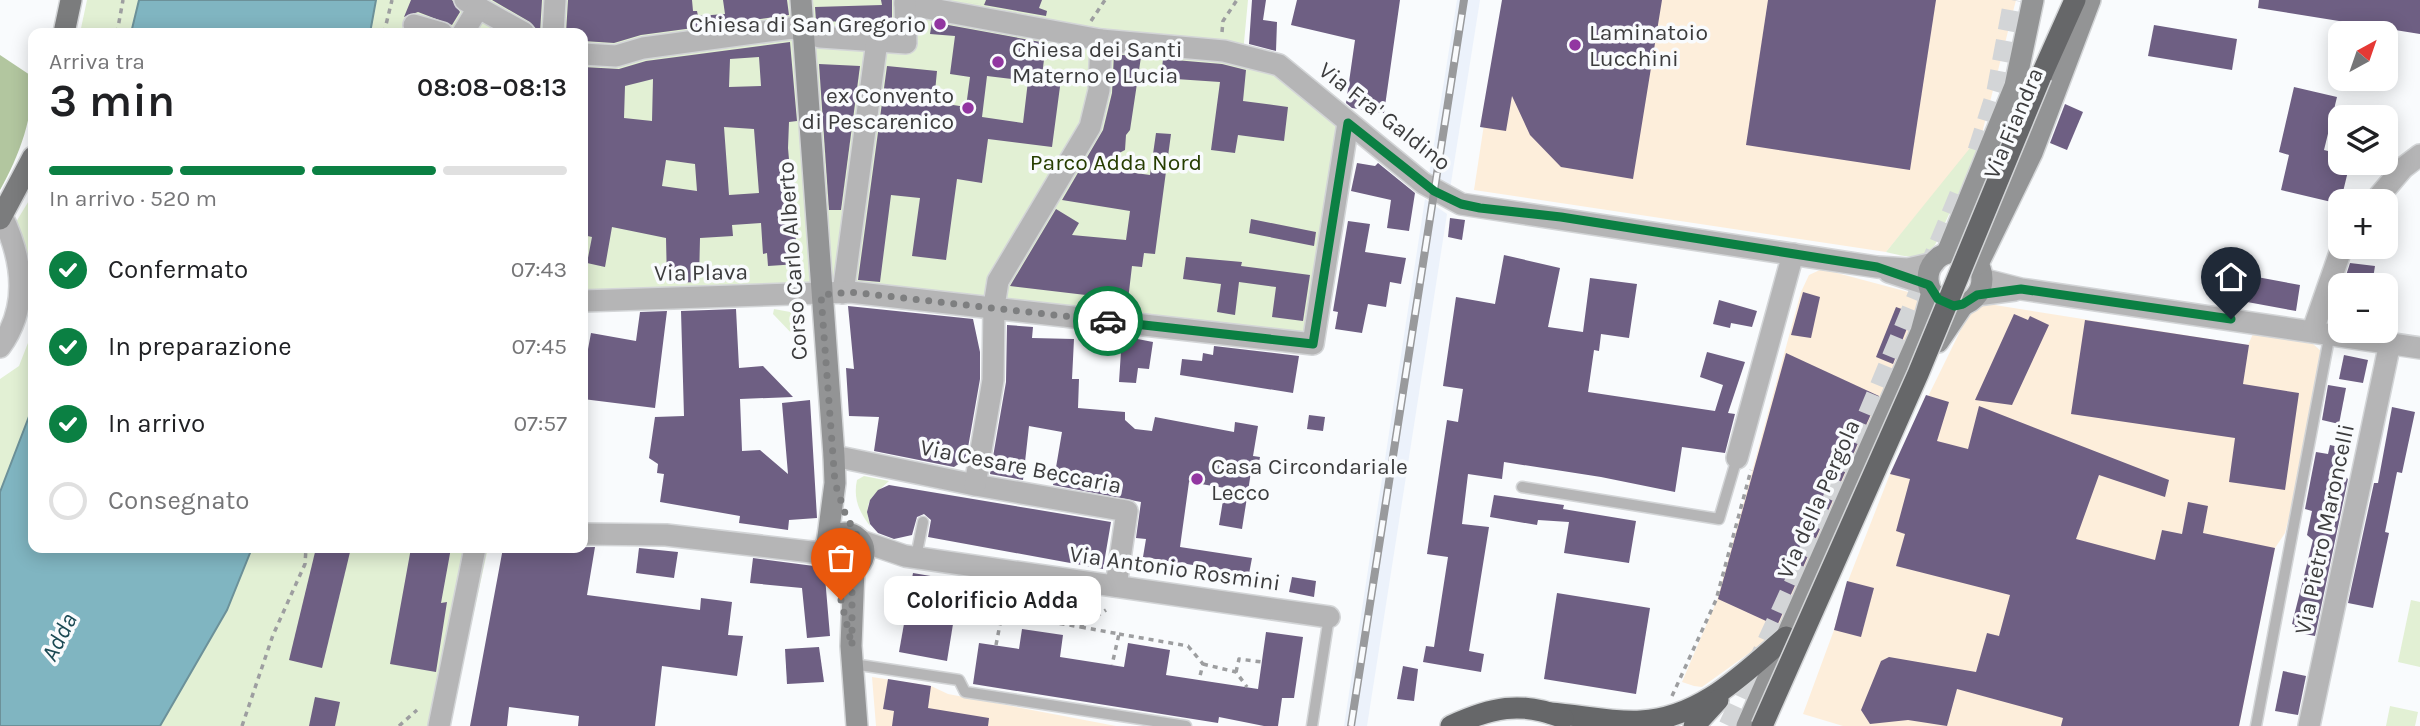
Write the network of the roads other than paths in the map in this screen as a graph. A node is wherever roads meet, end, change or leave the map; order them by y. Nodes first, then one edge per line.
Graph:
1 (71, 0) edge
2 (555, 0) edge
3 (801, 0) edge
4 (2033, 0) edge
5 (2060, 0) edge
6 (2075, 0) edge
7 (2090, 0) edge
8 (905, 2) edge
9 (471, 4) edge
10 (414, 25) dead end
11 (65, 28) edge
12 (424, 28) edge
13 (464, 28) edge
14 (515, 28) edge
15 (552, 28) edge
16 (804, 34) junction
17 (1101, 40) junction
18 (877, 41) junction
19 (588, 54) edge
20 (2041, 76) junction
21 (1348, 123) junction
22 (2420, 155) edge
23 (28, 167) edge
24 (2385, 189) edge
25 (852, 217) junction
26 (1, 218) edge
27 (816, 224) junction
28 (1793, 254) junction
29 (1940, 258) junction
30 (2339, 259) edge
31 (1877, 267) junction
32 (1975, 285) junction
33 (1931, 289) junction
34 (843, 293) junction
35 (821, 295) junction
36 (588, 301) edge
37 (994, 306) junction
38 (2322, 332) junction
39 (2328, 333) edge
40 (4, 342) edge
41 (2390, 343) joint
42 (2420, 348) edge
43 (834, 456) junction
44 (1744, 462) joint
45 (835, 483) junction
46 (975, 485) junction
47 (1522, 487) dead end
48 (923, 522) dead end
49 (588, 534) edge
50 (858, 538) junction
51 (827, 544) junction
52 (474, 553) edge
53 (911, 557) junction
54 (831, 566) junction
55 (857, 566) junction
56 (1116, 586) junction
57 (1329, 617) joint
58 (1786, 636) junction
59 (852, 655) junction
60 (1736, 681) junction
61 (1550, 713) junction
62 (439, 726) edge
63 (857, 726) edge
64 (1186, 726) edge
65 (1312, 726) edge
66 (1451, 726) edge
67 (1580, 726) edge
68 (1694, 726) edge
69 (1747, 726) edge
70 (1762, 726) edge
71 (1772, 726) edge
72 (2256, 726) edge
73 (2309, 726) edge

1 - 11 main road
2 - 15 street
3 - 16 street, Corso Carlo Alberto
4 - 29 street, Via Fiandra
5 - 20 highway
6 - 20 highway
7 - 32 street, Via Fiandra
8 - 17 street, Via Fra' Galdino
8 - 18 street
9 - 13 street
9 - 14 street
10 - 12 street
16 - 18 street
16 - 19 street
16 - 27 street, Corso Carlo Alberto
17 - 21 street, Via Fra' Galdino
17 - 37 street
18 - 25 street
20 - 70 highway, bridge
21 - 28 street, Via Fra' Galdino
21 - 37 street, Via Plava
22 - 24 street
23 - 26 main road
25 - 27 street
25 - 34 street
26 - 40 street
27 - 35 street, Corso Carlo Alberto
28 - 31 street, Via Fra' Galdino
28 - 44 street
29 - 31 street, Via Fra' Galdino
29 - 32 street
29 - 33 street, Via Fiandra
30 - 38 street
31 - 33 street, Via Fra' Galdino
32 - 33 street
32 - 38 street
32 - 71 street, Via della Pergola
33 - 58 street, Via della Pergola
34 - 35 street, Via Plava
34 - 37 street, Via Plava
35 - 36 street, Via Plava
35 - 43 street, Corso Carlo Alberto
37 - 46 street
38 - 39 street
38 - 72 lane
41 - 42 street
41 - 73 street, Via Pietro Maroncelli
43 - 45 street, Corso Carlo Alberto
43 - 46 street, Via Cesare Beccaria
44 - 47 lane
45 - 50 street, Corso Carlo Alberto
45 - 51 street, Corso Carlo Alberto
46 - 56 street, Via Cesare Beccaria
48 - 53 lane
49 - 51 street
50 - 51 street
50 - 53 street, Via Antonio Rosmini
50 - 55 street
51 - 54 street
52 - 62 street
53 - 55 street, Via Antonio Rosmini
53 - 56 street, Via Antonio Rosmini
54 - 55 street
54 - 59 street
55 - 59 street
56 - 57 street, Via Antonio Rosmini
57 - 65 lane, Via Antonio Rosmini
58 - 60 highway
58 - 69 street, Via della Pergola
59 - 63 street
59 - 64 lane
60 - 61 highway
60 - 68 highway
61 - 66 highway
61 - 67 highway

